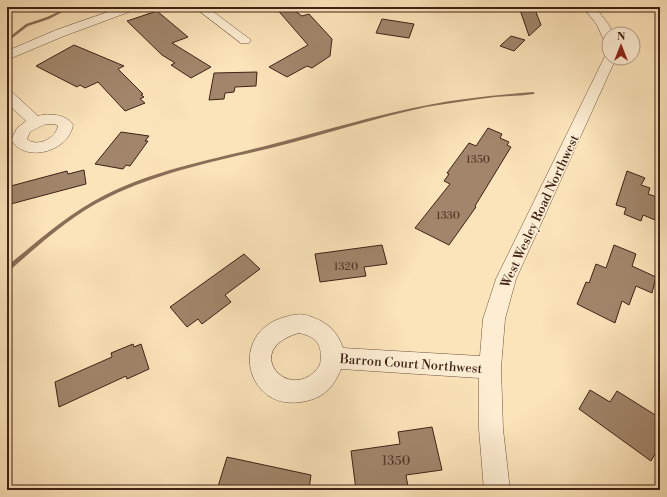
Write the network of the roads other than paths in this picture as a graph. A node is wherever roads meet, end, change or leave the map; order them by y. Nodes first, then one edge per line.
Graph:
1 (133, 7) edge
2 (200, 7) edge
3 (589, 7) edge
4 (603, 26) edge
5 (245, 40) dead end
6 (7, 56) edge
7 (606, 66) edge
8 (7, 95) edge
9 (36, 122) dead end
10 (333, 358) dead end
11 (490, 368) junction
12 (497, 490) edge

1 - 6 street
2 - 5 street
3 - 4 street
7 - 11 street, West Wesley Road Northwest
8 - 9 street
10 - 11 street, Barron Court Northwest
11 - 12 street, West Wesley Road Northwest

